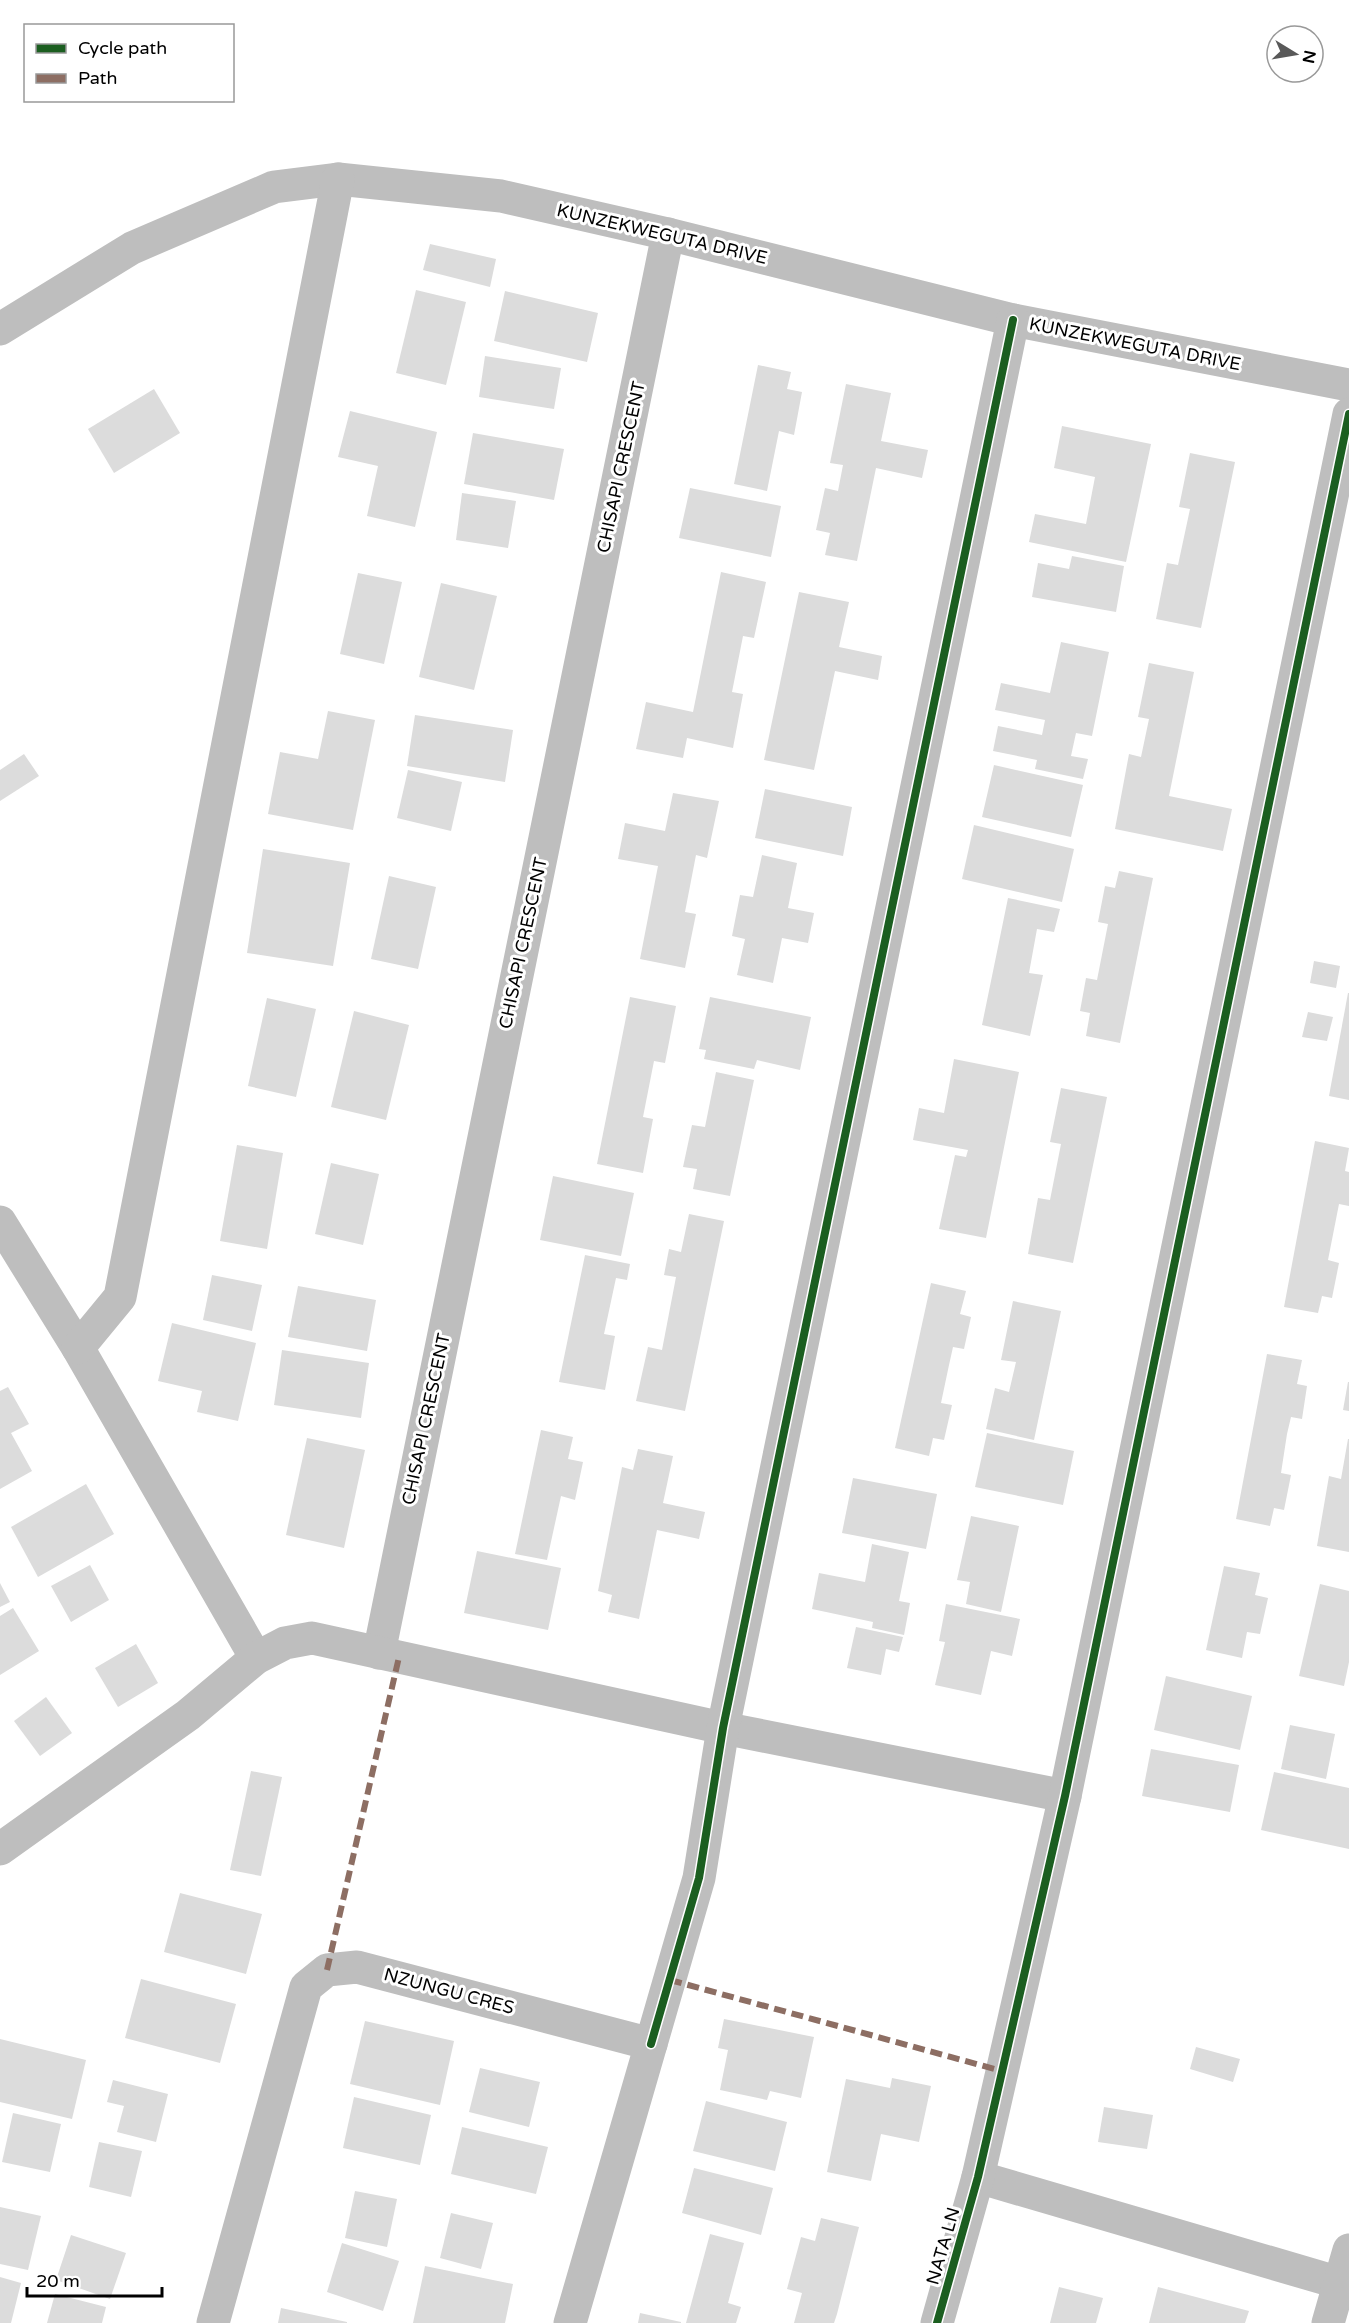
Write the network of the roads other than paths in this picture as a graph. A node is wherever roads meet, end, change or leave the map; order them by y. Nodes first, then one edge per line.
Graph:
1 (338, 179) junction
2 (668, 234) junction
3 (1013, 320) junction
4 (0, 329) edge
5 (1349, 385) edge
6 (1349, 414) edge
7 (0, 1222) edge
8 (78, 1348) junction
9 (379, 1653) junction
10 (256, 1658) junction
11 (723, 1728) junction
12 (1065, 1796) junction
13 (0, 1849) edge
14 (651, 2044) junction
15 (978, 2177) junction
16 (1349, 2250) edge
17 (1340, 2283) junction
18 (213, 2323) edge
19 (570, 2323) edge
20 (937, 2323) edge
21 (1328, 2323) edge

1 - 2 street, KUNZEKWEGUTA DRIVE
1 - 4 street, KUNZEKWEGUTA DRIVE
1 - 8 street
2 - 3 street, KUNZEKWEGUTA DRIVE
2 - 9 street, CHISAPI CRESCENT
3 - 5 street, KUNZEKWEGUTA DRIVE
3 - 11 street
6 - 12 street, NATA LN
7 - 8 street
8 - 10 street
9 - 10 street
9 - 11 street
10 - 13 street
11 - 12 street
11 - 14 street
12 - 15 street, NATA LN
14 - 18 street, NZUNGU CRES
14 - 19 street
15 - 17 street
15 - 20 street, NATA LN
16 - 17 street
17 - 21 street

